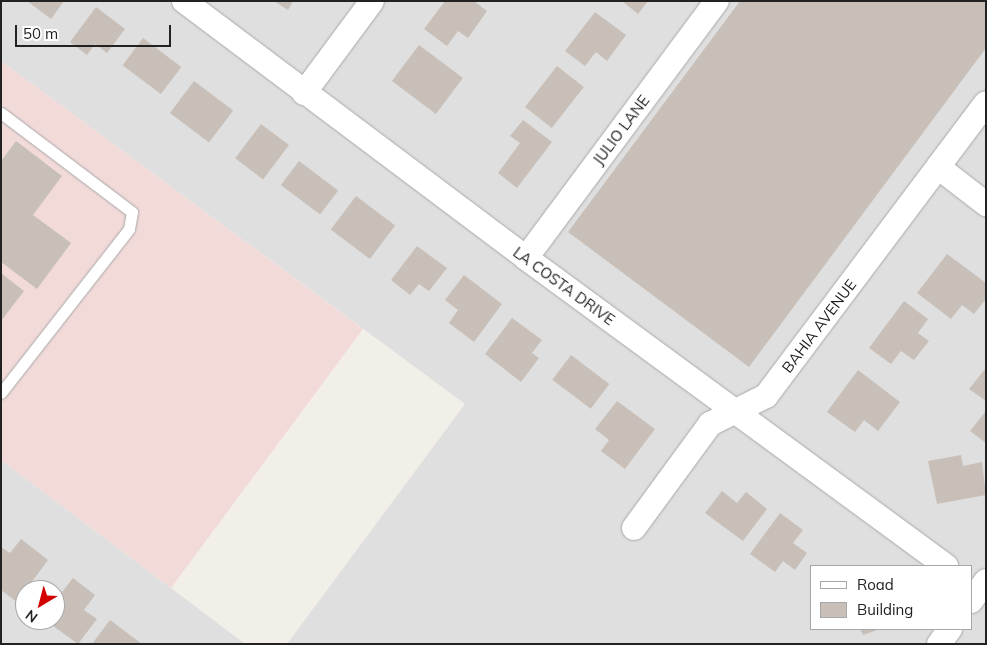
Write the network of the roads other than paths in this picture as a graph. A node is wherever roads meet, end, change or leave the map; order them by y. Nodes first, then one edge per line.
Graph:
1 (184, 1) edge
2 (372, 1) edge
3 (717, 1) edge
4 (304, 92) junction
5 (986, 103) edge
6 (1, 113) edge
7 (938, 167) junction
8 (986, 204) edge
9 (526, 258) junction
10 (1, 393) edge
11 (736, 412) junction
12 (634, 528) dead end
13 (945, 565) edge
14 (949, 630) edge
15 (938, 644) edge

1 - 4 street, LA COSTA DRIVE
2 - 4 street
3 - 9 street, JULIO LANE
4 - 9 street, LA COSTA DRIVE
5 - 7 street, BAHIA AVENUE
6 - 10 lane
7 - 8 street
7 - 11 street, BAHIA AVENUE
9 - 11 street, LA COSTA DRIVE
11 - 12 street, BAHIA AVENUE
11 - 13 street, LA COSTA DRIVE
14 - 15 street

